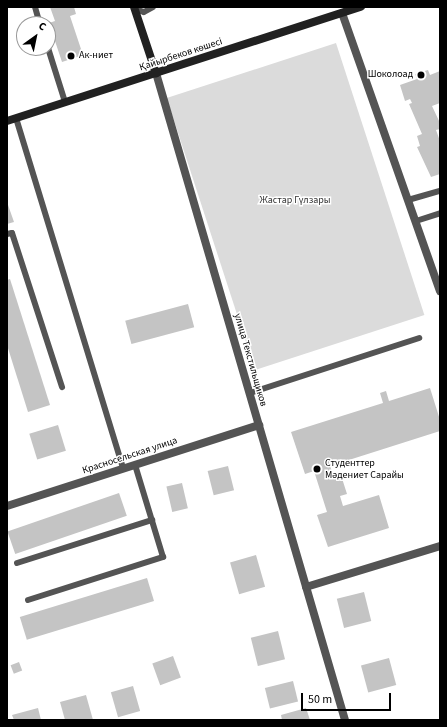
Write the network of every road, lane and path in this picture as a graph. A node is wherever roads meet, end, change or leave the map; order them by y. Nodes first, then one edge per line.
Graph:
1 (153, 7) edge
2 (361, 7) edge
3 (135, 8) edge
4 (342, 10) edge
5 (51, 56) edge
6 (156, 73) junction
7 (65, 102) junction
8 (16, 118) junction
9 (7, 121) edge
10 (440, 191) edge
11 (408, 200) junction
12 (440, 213) edge
13 (416, 221) junction
14 (7, 234) edge
15 (440, 291) edge
16 (419, 338) dead end
17 (62, 388) dead end
18 (250, 393) junction
19 (259, 425) junction
20 (135, 465) junction
21 (123, 469) junction
22 (7, 506) edge
23 (152, 520) junction
24 (440, 546) edge
25 (17, 562) dead end
26 (306, 587) junction
27 (28, 600) dead end
28 (345, 720) edge

1 - 3 lane
2 - 4 main road, Қайырбеков көшесі
3 - 6 main road, улица Текстильщиков
4 - 6 main road, Қайырбеков көшесі
4 - 11 street
5 - 7 lane
6 - 7 main road, Қайырбеков көшесі
6 - 18 street, улица Текстильщиков
7 - 8 main road, Қайырбеков көшесі
8 - 9 main road, Қайырбеков көшесі
8 - 21 lane
10 - 11 lane
11 - 13 street
12 - 13 lane
13 - 15 street
14 - 17 lane
16 - 18 lane
18 - 19 street, улица Текстильщиков
19 - 20 street, Красносельская улица
19 - 26 street, улица Текстильщиков
20 - 21 street, Красносельская улица
20 - 23 lane
21 - 22 street, Красносельская улица
23 - 25 lane
23 - 27 lane
24 - 26 street
26 - 28 street, улица Текстильщиков

